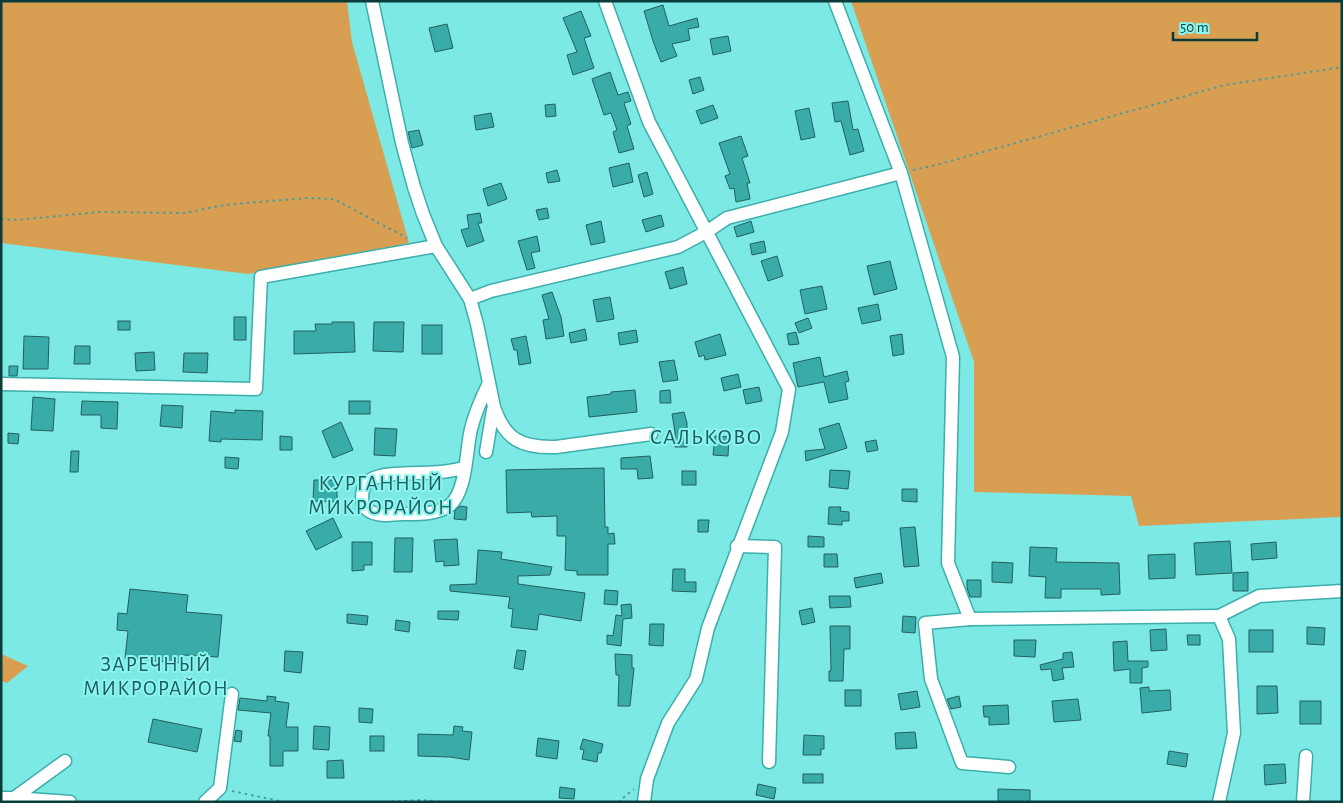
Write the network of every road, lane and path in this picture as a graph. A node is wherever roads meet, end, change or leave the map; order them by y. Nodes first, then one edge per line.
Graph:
1 (372, 1) edge
2 (605, 1) edge
3 (834, 1) edge
4 (1342, 67) edge
5 (901, 173) junction
6 (1, 220) edge
7 (708, 231) junction
8 (430, 247) junction
9 (470, 299) junction
10 (489, 382) junction
11 (1, 384) edge
12 (494, 407) junction
13 (651, 434) dead end
14 (486, 452) dead end
15 (464, 468) junction
16 (737, 546) junction
17 (1342, 592) edge
18 (1220, 616) junction
19 (970, 619) junction
20 (232, 694) dead end
21 (1306, 756) dead end
22 (66, 761) dead end
23 (769, 762) dead end
24 (1009, 767) dead end
25 (220, 788) junction
26 (1, 798) edge
27 (14, 798) junction
28 (70, 802) edge
29 (205, 802) edge
30 (284, 802) edge
31 (385, 802) edge
32 (444, 802) edge
33 (644, 802) edge
34 (1219, 802) edge
35 (1303, 802) edge

1 - 8 street
2 - 7 street
3 - 5 street
4 - 5 path
5 - 7 street
5 - 19 street
6 - 8 path
7 - 9 street
7 - 16 street
8 - 9 street
8 - 11 street
9 - 10 street
10 - 12 street
10 - 15 street
12 - 13 street
12 - 14 street
15 - 15 street
16 - 23 street
16 - 33 street
17 - 18 street
18 - 19 street
18 - 34 street
19 - 24 street
20 - 25 street
21 - 35 street
22 - 27 street
25 - 29 street
25 - 30 path
26 - 27 street
27 - 28 street
31 - 32 path

